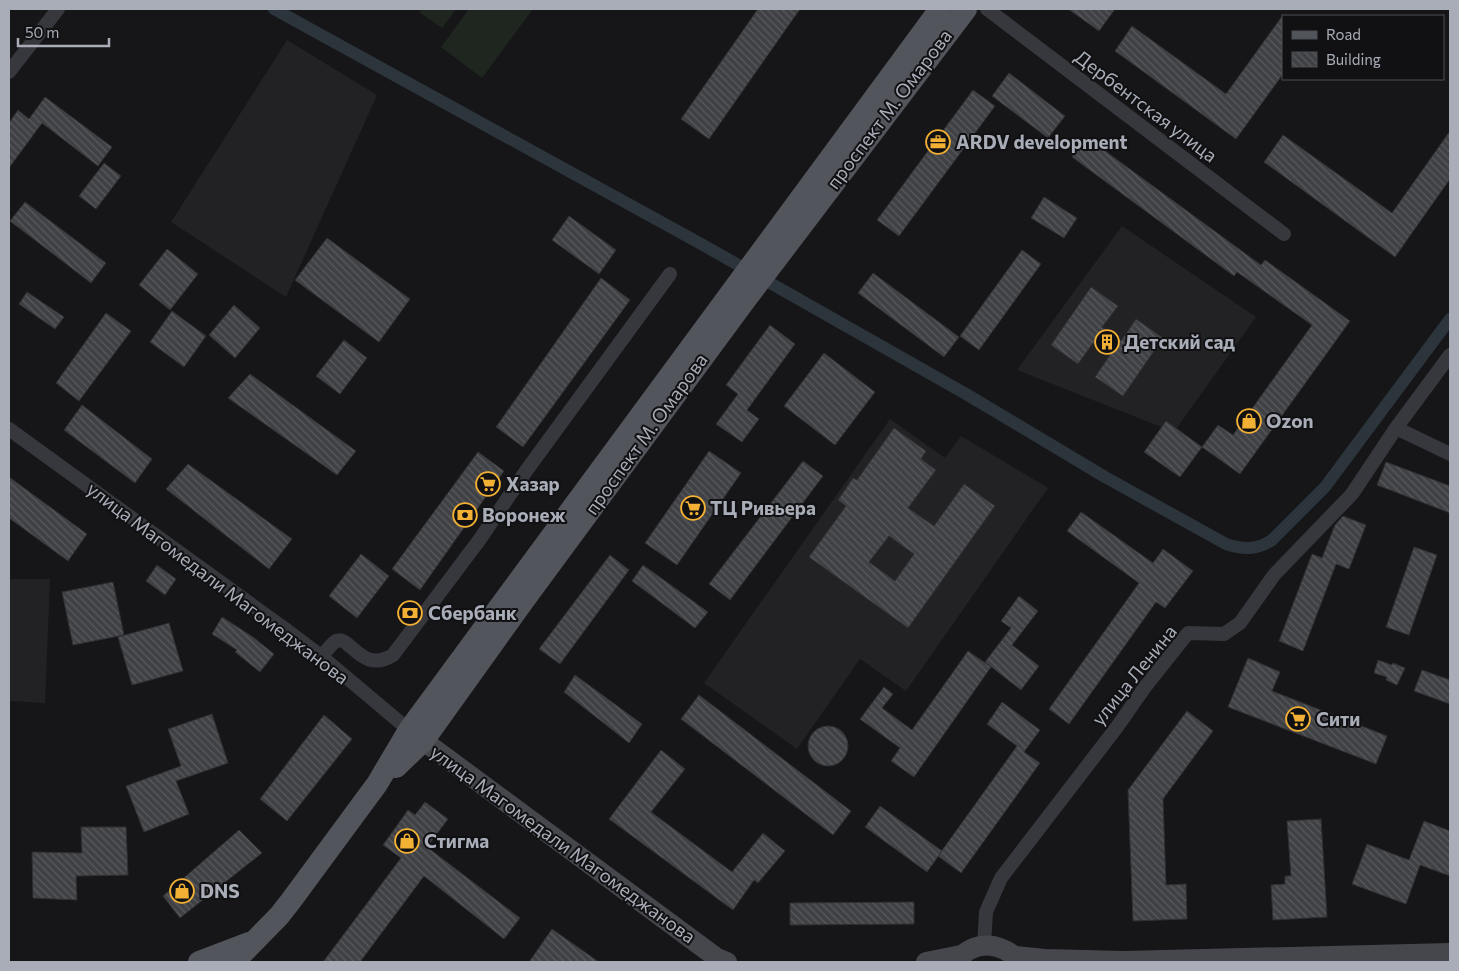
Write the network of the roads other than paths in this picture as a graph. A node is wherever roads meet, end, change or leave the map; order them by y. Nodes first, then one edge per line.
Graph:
1 (58, 9) edge
2 (940, 9) edge
3 (966, 9) edge
4 (987, 9) edge
5 (9, 72) edge
6 (1284, 234) dead end
7 (761, 266) junction
8 (670, 274) dead end
9 (1450, 355) edge
10 (1396, 428) junction
11 (9, 429) edge
12 (1450, 454) edge
13 (322, 656) junction
14 (416, 735) junction
15 (252, 942) junction
16 (984, 945) junction
17 (1450, 953) edge
18 (958, 959) edge
19 (1018, 959) edge
20 (199, 962) edge
21 (234, 962) edge
22 (727, 962) edge
23 (926, 962) edge
24 (1107, 962) edge

1 - 5 street
2 - 7 main road, проспект М. Омарова
3 - 7 main road, проспект М. Омарова
4 - 6 street, Дербентская улица
7 - 14 main road, проспект М. Омарова
8 - 13 street
9 - 10 street, улица Ленина
10 - 12 street
10 - 16 street, улица Ленина
11 - 13 street, улица Магомедали Магомеджановa
13 - 14 street, улица Магомедали Магомеджановa
14 - 15 main road, проспект М. Омарова
14 - 22 main road, улица Магомедали Магомеджанова
15 - 20 main road
15 - 21 main road, проспект М. Омарова
16 - 18 main road
16 - 19 main road
17 - 24 main road
18 - 23 main road
19 - 24 main road

